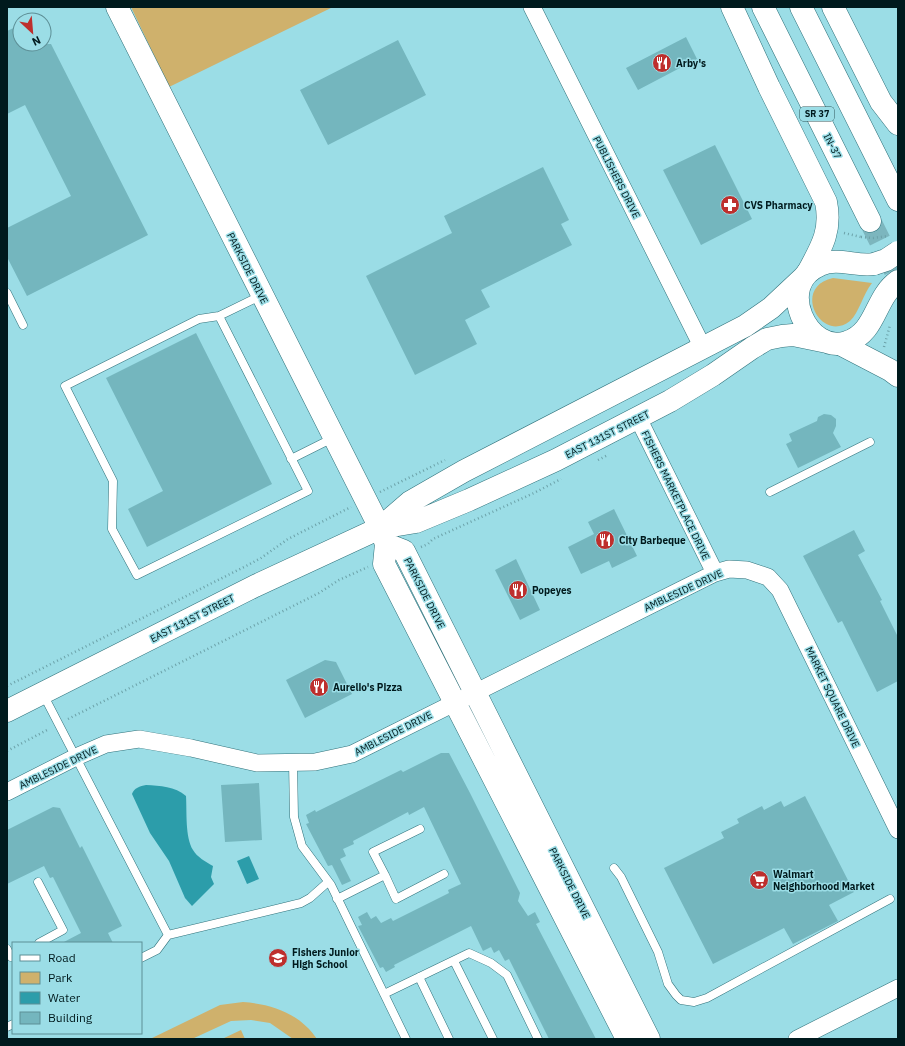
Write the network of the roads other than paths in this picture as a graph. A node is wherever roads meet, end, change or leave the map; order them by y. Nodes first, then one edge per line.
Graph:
1 (117, 7) edge
2 (532, 7) edge
3 (732, 7) edge
4 (763, 7) edge
5 (801, 7) edge
6 (833, 7) edge
7 (898, 124) edge
8 (898, 200) edge
9 (865, 229) tunnel mouth
10 (895, 244) edge
11 (806, 275) junction
12 (893, 286) edge
13 (7, 293) edge
14 (262, 295) junction
15 (219, 316) junction
16 (23, 325) dead end
17 (834, 343) junction
18 (703, 348) junction
19 (898, 376) edge
20 (638, 418) junction
21 (334, 438) junction
22 (870, 442) dead end
23 (291, 459) junction
24 (770, 492) dead end
25 (383, 536) junction
26 (714, 573) junction
27 (759, 574) joint
28 (475, 692) junction
29 (43, 693) junction
30 (455, 702) junction
31 (7, 711) edge
32 (76, 757) junction
33 (293, 762) junction
34 (7, 792) edge
35 (420, 829) dead end
36 (898, 830) edge
37 (614, 868) dead end
38 (444, 874) dead end
39 (385, 875) junction
40 (38, 882) dead end
41 (328, 882) junction
42 (337, 899) junction
43 (890, 899) dead end
44 (168, 935) junction
45 (40, 942) edge
46 (7, 949) edge
47 (12, 956) edge
48 (142, 958) edge
49 (454, 960) junction
50 (419, 977) junction
51 (898, 988) edge
52 (384, 994) junction
53 (406, 1039) edge
54 (449, 1039) edge
55 (493, 1039) edge
56 (538, 1039) edge
57 (627, 1039) edge
58 (649, 1039) edge
59 (797, 1039) edge

1 - 14 main road, PARKSIDE DRIVE
2 - 18 street, PUBLISHERS DRIVE
3 - 11 main road
4 - 9 main road, IN-37 / SR 37
5 - 8 main road
6 - 7 main road
10 - 11 main road, bridge
11 - 17 main road
11 - 18 main road, EAST 131ST STREET
12 - 17 main road
13 - 16 lane
14 - 15 lane
14 - 21 main road, PARKSIDE DRIVE
15 - 23 lane
15 - 23 lane
17 - 19 main road
17 - 20 main road, EAST 131ST STREET
18 - 25 main road, EAST 131ST STREET
20 - 25 main road, EAST 131ST STREET
20 - 26 street, FISHERS MARKETPLACE DRIVE
21 - 23 lane
21 - 25 main road, PARKSIDE DRIVE
22 - 24 lane
25 - 28 main road, PARKSIDE DRIVE
25 - 29 main road, EAST 131ST STREET
25 - 30 main road, PARKSIDE DRIVE
26 - 27 street, AMBLESIDE DRIVE
26 - 28 street, AMBLESIDE DRIVE
27 - 36 street, MARKET SQUARE DRIVE
28 - 30 street, AMBLESIDE DRIVE
28 - 58 main road, PARKSIDE DRIVE
29 - 31 main road, EAST 131ST STREET
29 - 32 lane
30 - 33 street, AMBLESIDE DRIVE
30 - 57 main road, PARKSIDE DRIVE
32 - 33 street, AMBLESIDE DRIVE
32 - 34 street, AMBLESIDE DRIVE
32 - 44 lane
33 - 41 lane
35 - 39 lane
37 - 43 lane
38 - 39 lane
39 - 42 lane
40 - 45 lane
41 - 42 lane
41 - 44 lane
42 - 52 lane
44 - 48 lane
46 - 47 lane
49 - 50 lane
49 - 55 lane
49 - 56 lane
50 - 52 lane
50 - 54 lane
51 - 59 street
52 - 53 lane

